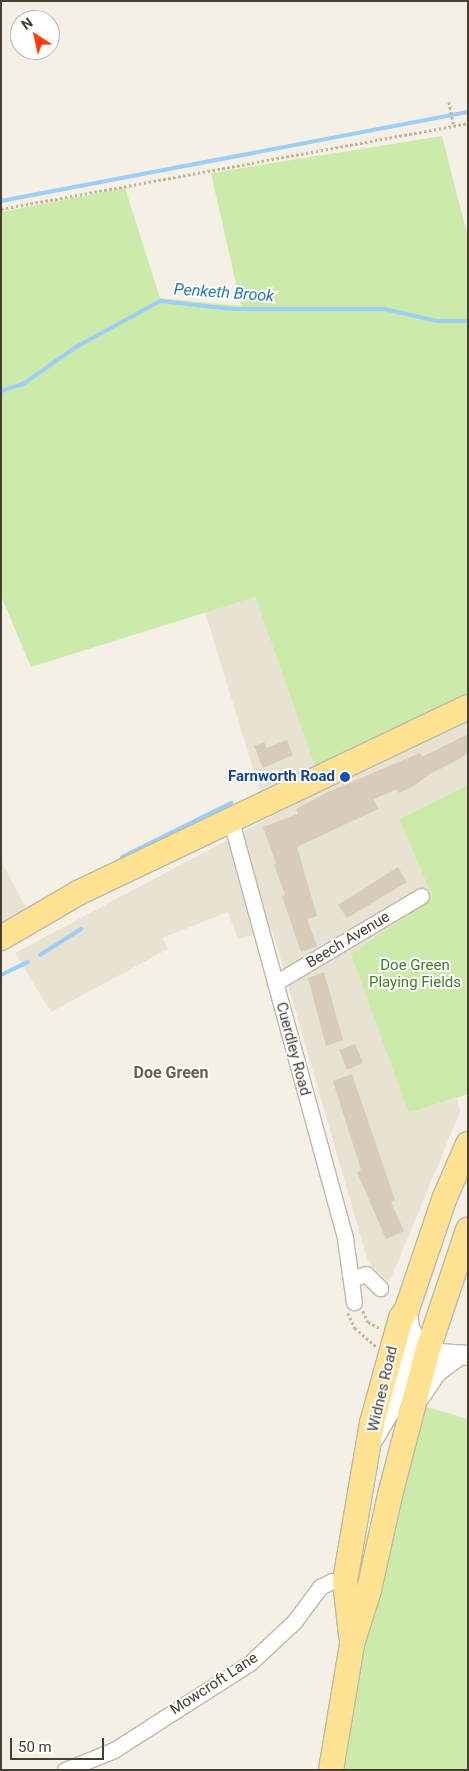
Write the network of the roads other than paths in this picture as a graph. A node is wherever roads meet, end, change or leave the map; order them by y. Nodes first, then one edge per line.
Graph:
1 (468, 707) edge
2 (232, 821) junction
3 (421, 896) dead end
4 (1, 938) edge
5 (275, 983) junction
6 (468, 1144) edge
7 (468, 1230) edge
8 (351, 1279) junction
9 (380, 1288) dead end
10 (354, 1302) road end
11 (404, 1314) junction
12 (428, 1349) junction
13 (462, 1356) edge
14 (410, 1413) junction
15 (372, 1440) junction
16 (345, 1581) junction
17 (352, 1644) junction
18 (65, 1770) edge
19 (331, 1770) edge

1 - 2 main road
2 - 4 main road
2 - 5 street, Cuerdley Road
3 - 5 street, Beech Avenue
5 - 8 street, Cuerdley Road
6 - 11 main road, Widnes Road
7 - 12 main road, Widnes Road
8 - 9 street
8 - 10 street, Cuerdley Road
11 - 12 street
11 - 15 main road, Widnes Road
12 - 13 street
12 - 14 main road, Widnes Road
12 - 15 street
13 - 14 street
14 - 17 main road, Widnes Road
15 - 16 main road, Widnes Road
16 - 17 main road, Widnes Road
16 - 18 street, Mowcroft Lane
17 - 19 main road, Widnes Road

